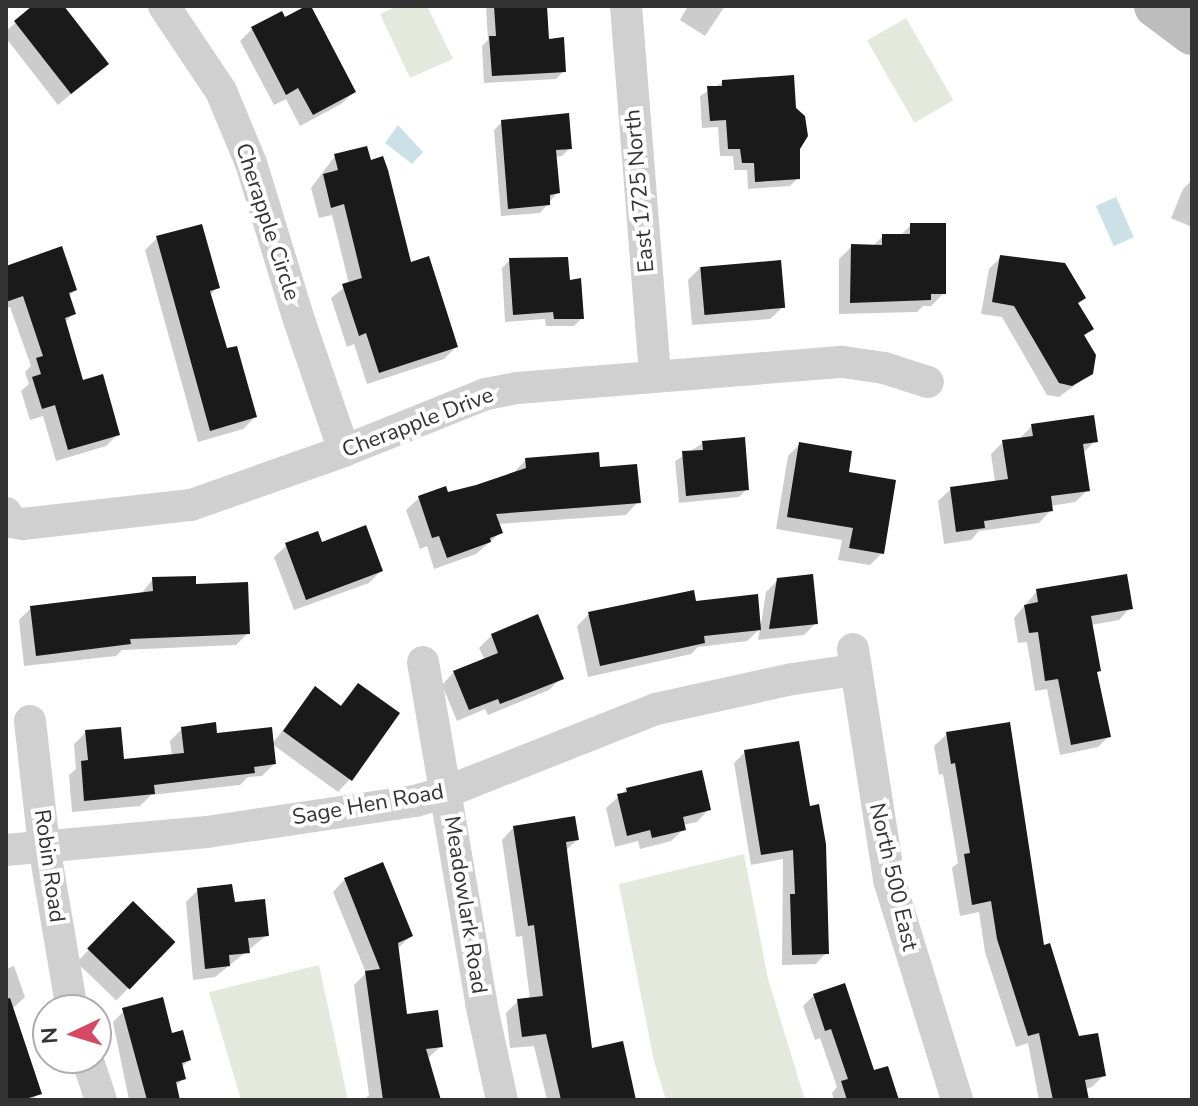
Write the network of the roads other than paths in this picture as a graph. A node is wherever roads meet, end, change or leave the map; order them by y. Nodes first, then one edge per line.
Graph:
1 (164, 6) edge
2 (626, 6) edge
3 (1156, 6) edge
4 (1192, 33) edge
5 (655, 376) junction
6 (928, 382) dead end
7 (344, 451) junction
8 (8, 518) edge
9 (854, 660) joint
10 (423, 662) dead end
11 (30, 721) dead end
12 (446, 792) junction
13 (44, 846) junction
14 (6, 850) edge
15 (69, 994) edge
16 (92, 1074) edge
17 (101, 1100) edge
18 (502, 1100) edge
19 (957, 1100) edge

1 - 7 street, Cherapple Circle
2 - 5 street, East 1725 North
3 - 4 street
5 - 6 street, Cherapple Drive
5 - 7 street, Cherapple Drive
7 - 8 street, Cherapple Drive
9 - 12 street, Sage Hen Road
9 - 19 street, North 500 East
10 - 12 street, Meadowlark Road
11 - 13 street, Robin Road
12 - 13 street, Sage Hen Road
12 - 18 street, Meadowlark Road
13 - 14 street, Sage Hen Road
13 - 15 street, Robin Road
16 - 17 street

